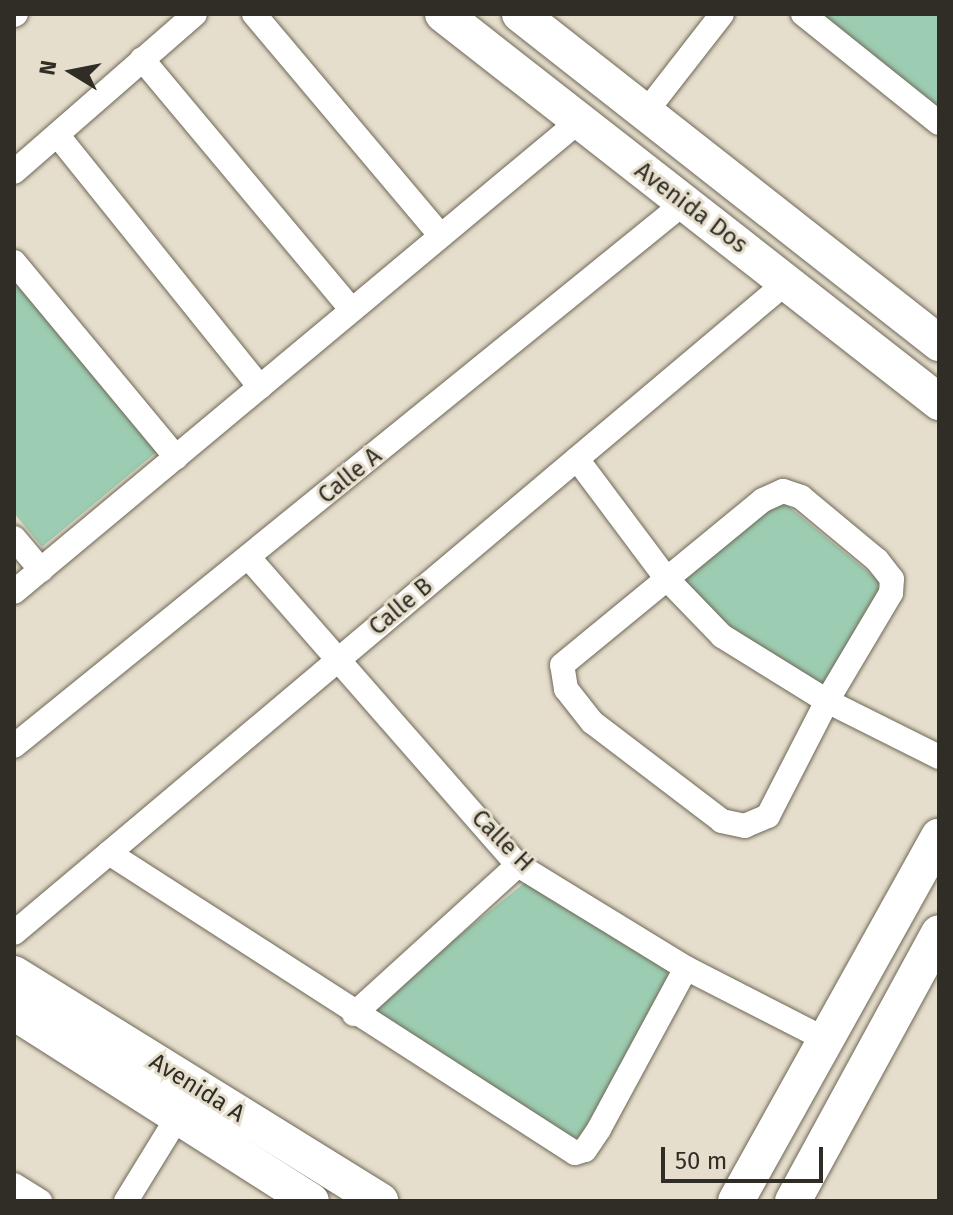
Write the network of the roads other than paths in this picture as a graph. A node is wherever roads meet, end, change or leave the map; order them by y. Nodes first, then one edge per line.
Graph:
1 (195, 14) edge
2 (254, 14) edge
3 (443, 14) edge
4 (520, 14) edge
5 (722, 14) edge
6 (803, 14) edge
7 (142, 59) junction
8 (645, 113) junction
9 (579, 121) junction
10 (939, 123) edge
11 (59, 137) junction
12 (14, 172) edge
13 (684, 203) junction
14 (441, 236) junction
15 (14, 262) edge
16 (788, 281) junction
17 (352, 310) junction
18 (939, 343) edge
19 (260, 387) junction
20 (939, 402) edge
21 (176, 457) junction
22 (577, 459) junction
23 (14, 538) edge
24 (249, 558) junction
25 (41, 570) junction
26 (666, 578) junction
27 (14, 592) edge
28 (338, 661) junction
29 (827, 701) junction
30 (14, 746) edge
31 (939, 757) edge
32 (939, 837) edge
33 (109, 853) junction
34 (518, 865) junction
35 (14, 933) edge
36 (939, 933) edge
37 (686, 968) junction
38 (14, 974) edge
39 (14, 1012) edge
40 (354, 1014) junction
41 (825, 1039) junction
42 (177, 1118) junction
43 (14, 1185) edge
44 (40, 1201) edge
45 (126, 1201) edge
46 (311, 1201) edge
47 (380, 1201) edge
48 (736, 1201) edge
49 (793, 1201) edge

1 - 7 street
2 - 14 street
3 - 9 street, Avenida Dos
4 - 8 street, Avenida Dos
5 - 8 street
6 - 10 street
7 - 11 street
7 - 17 street
8 - 18 street, Avenida Dos
9 - 13 street, Avenida Dos
9 - 14 street
11 - 12 street
11 - 19 street
13 - 16 street, Avenida Dos
13 - 24 street, Calle A
14 - 17 street
15 - 21 street
16 - 20 street, Avenida Dos
16 - 22 street, Calle B
17 - 19 street
19 - 21 street
21 - 25 street
22 - 26 street
22 - 28 street, Calle B
23 - 25 street
24 - 28 street, Calle H
24 - 30 street, Calle A
25 - 27 street
26 - 29 street
26 - 29 street
26 - 29 street
28 - 33 street, Calle B
28 - 34 street, Calle H
29 - 31 street
32 - 41 street
33 - 35 street, Calle B
33 - 40 street
34 - 37 street, Calle H
34 - 40 street
36 - 49 street
37 - 40 street
37 - 41 street, Calle H
38 - 47 street, Avenida A
39 - 42 street, Avenida A
41 - 48 street
42 - 45 street
42 - 46 street, Avenida A
43 - 44 street

